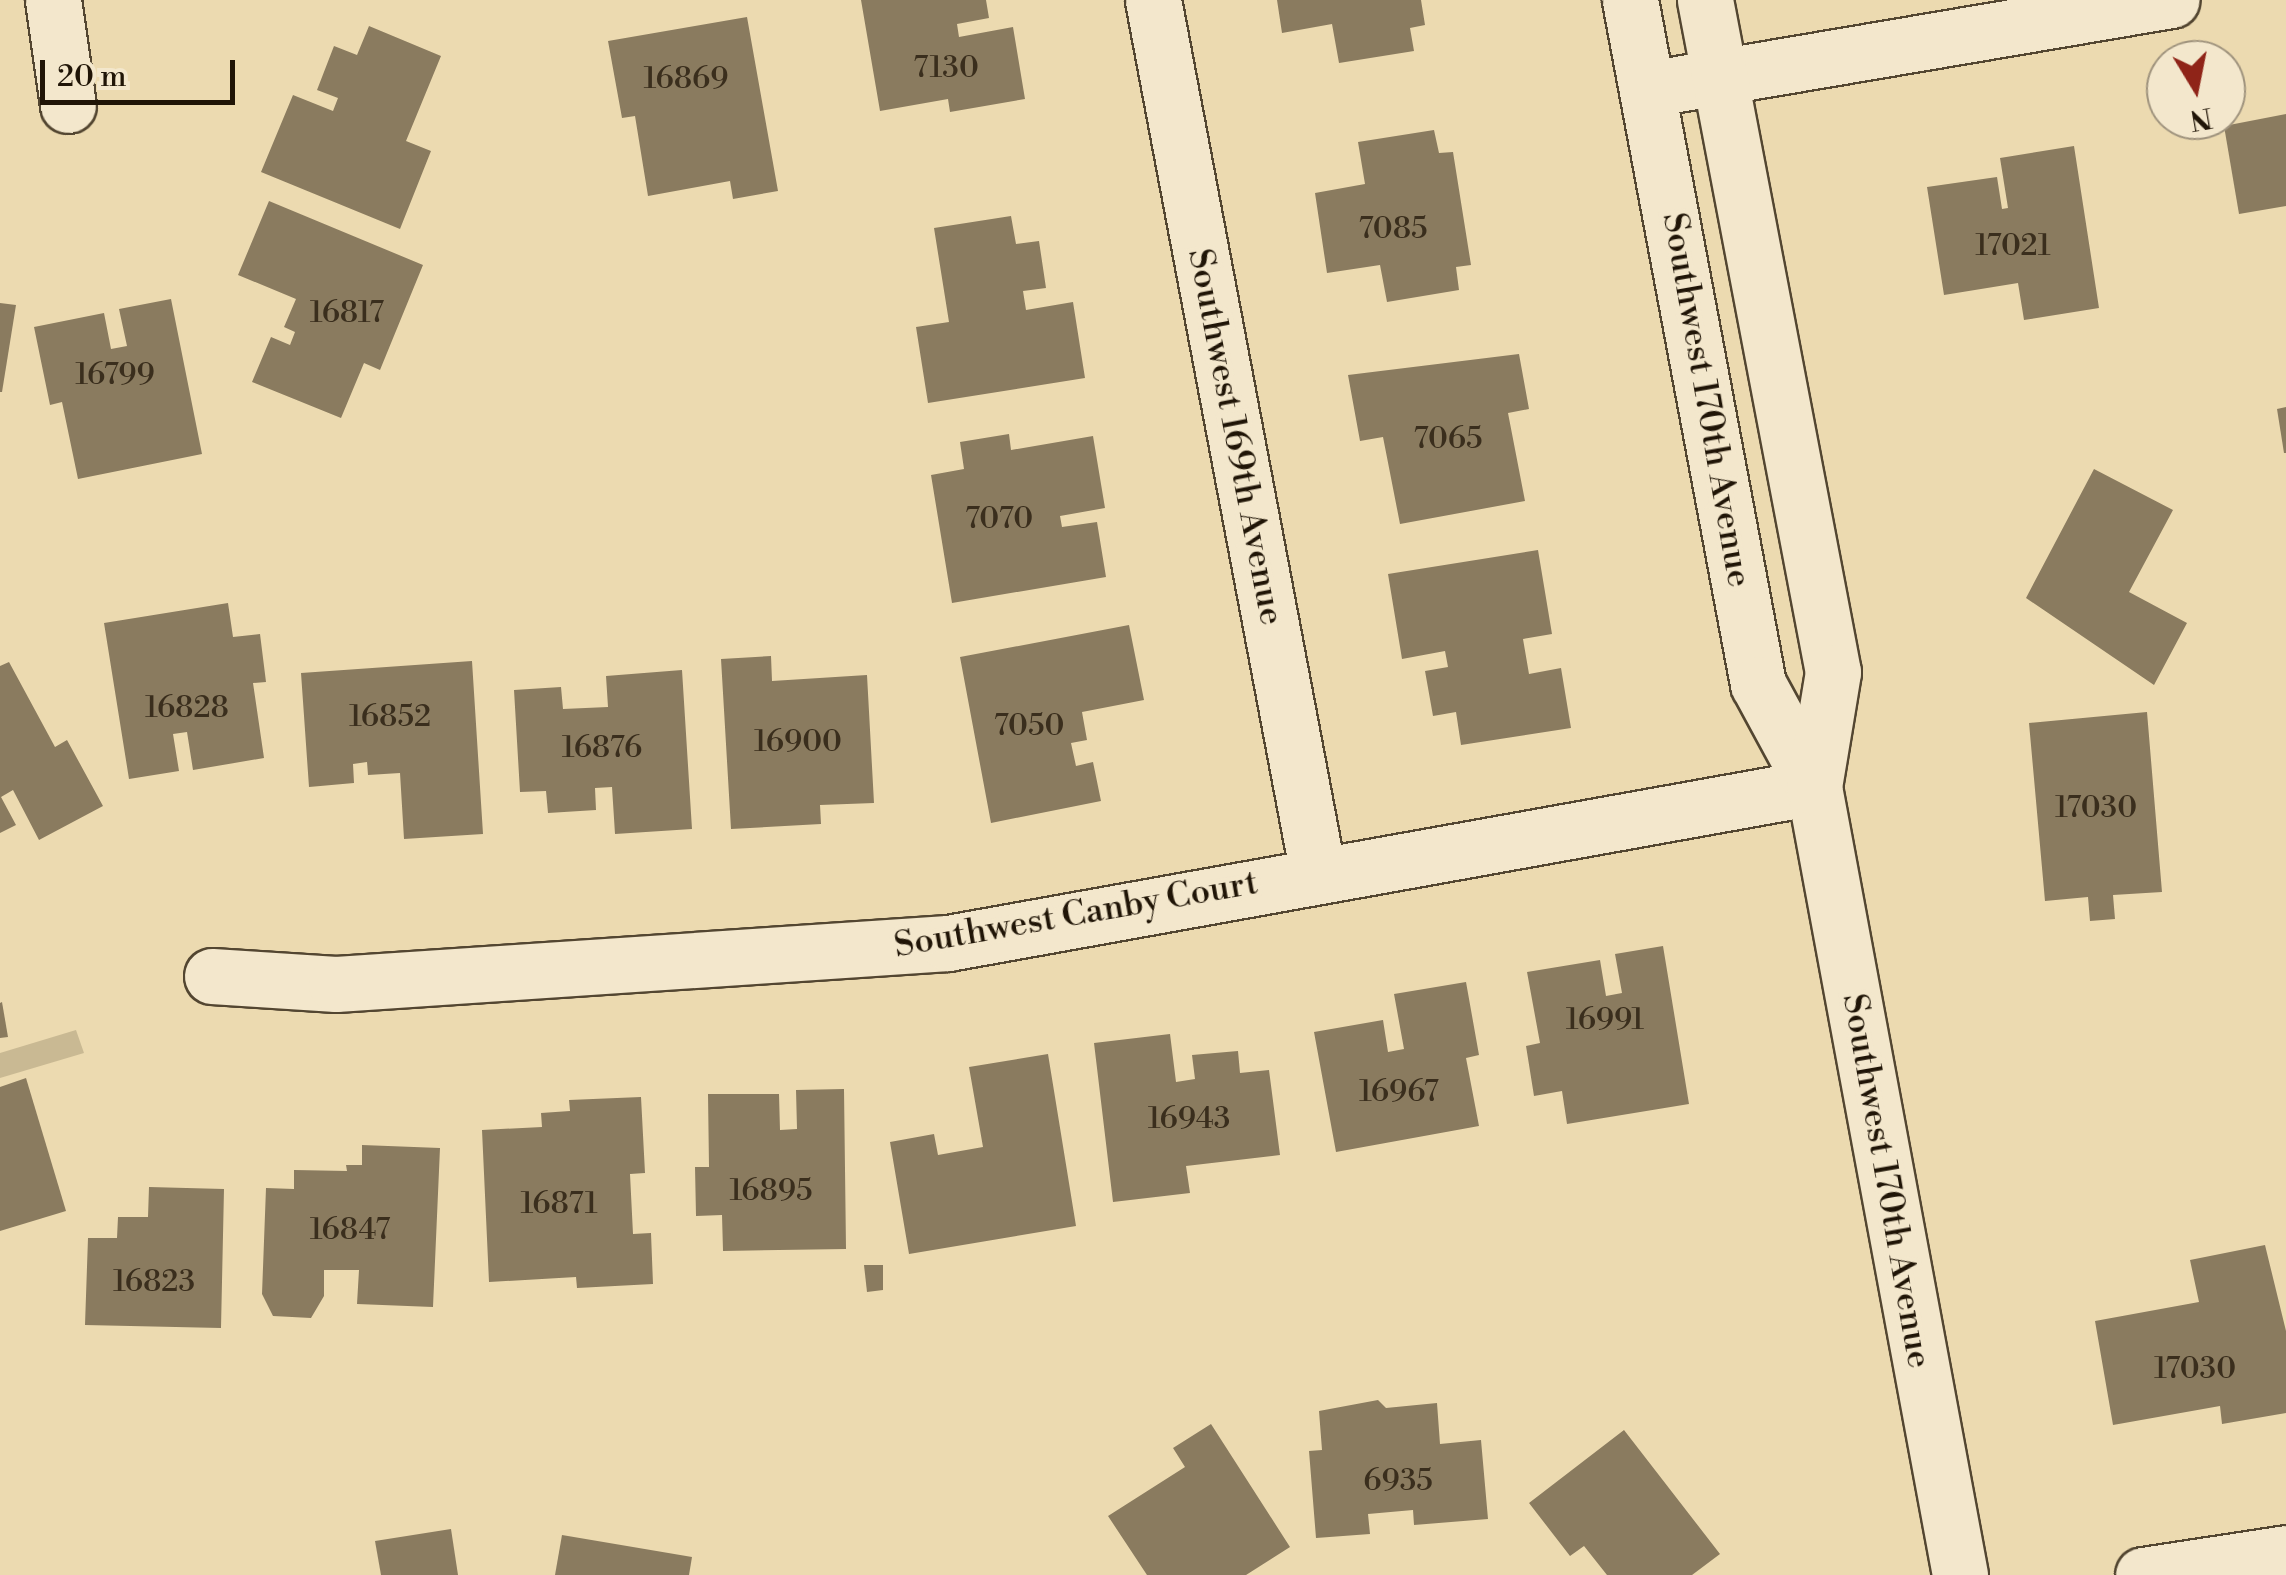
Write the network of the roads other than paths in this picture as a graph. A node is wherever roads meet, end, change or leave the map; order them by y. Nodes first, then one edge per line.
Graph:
1 (53, 0) edge
2 (1153, 0) edge
3 (1630, 0) edge
4 (1705, 0) edge
5 (2171, 0) edge
6 (1720, 76) junction
7 (1648, 89) junction
8 (68, 105) dead end
9 (1814, 787) junction
10 (1318, 874) junction
11 (212, 976) dead end
12 (2286, 1553) edge
13 (1960, 1575) edge
14 (2142, 1575) edge

1 - 8 street
2 - 10 street, Southwest 169th Avenue
3 - 7 street, Southwest 170th Avenue
4 - 6 street, Southwest 170th Avenue
5 - 6 street
6 - 7 street
6 - 9 street, Southwest 170th Avenue
7 - 9 street, Southwest 170th Avenue
9 - 10 street, Southwest Canby Court
9 - 13 street, Southwest 170th Avenue
10 - 11 street, Southwest Canby Court
12 - 14 street

